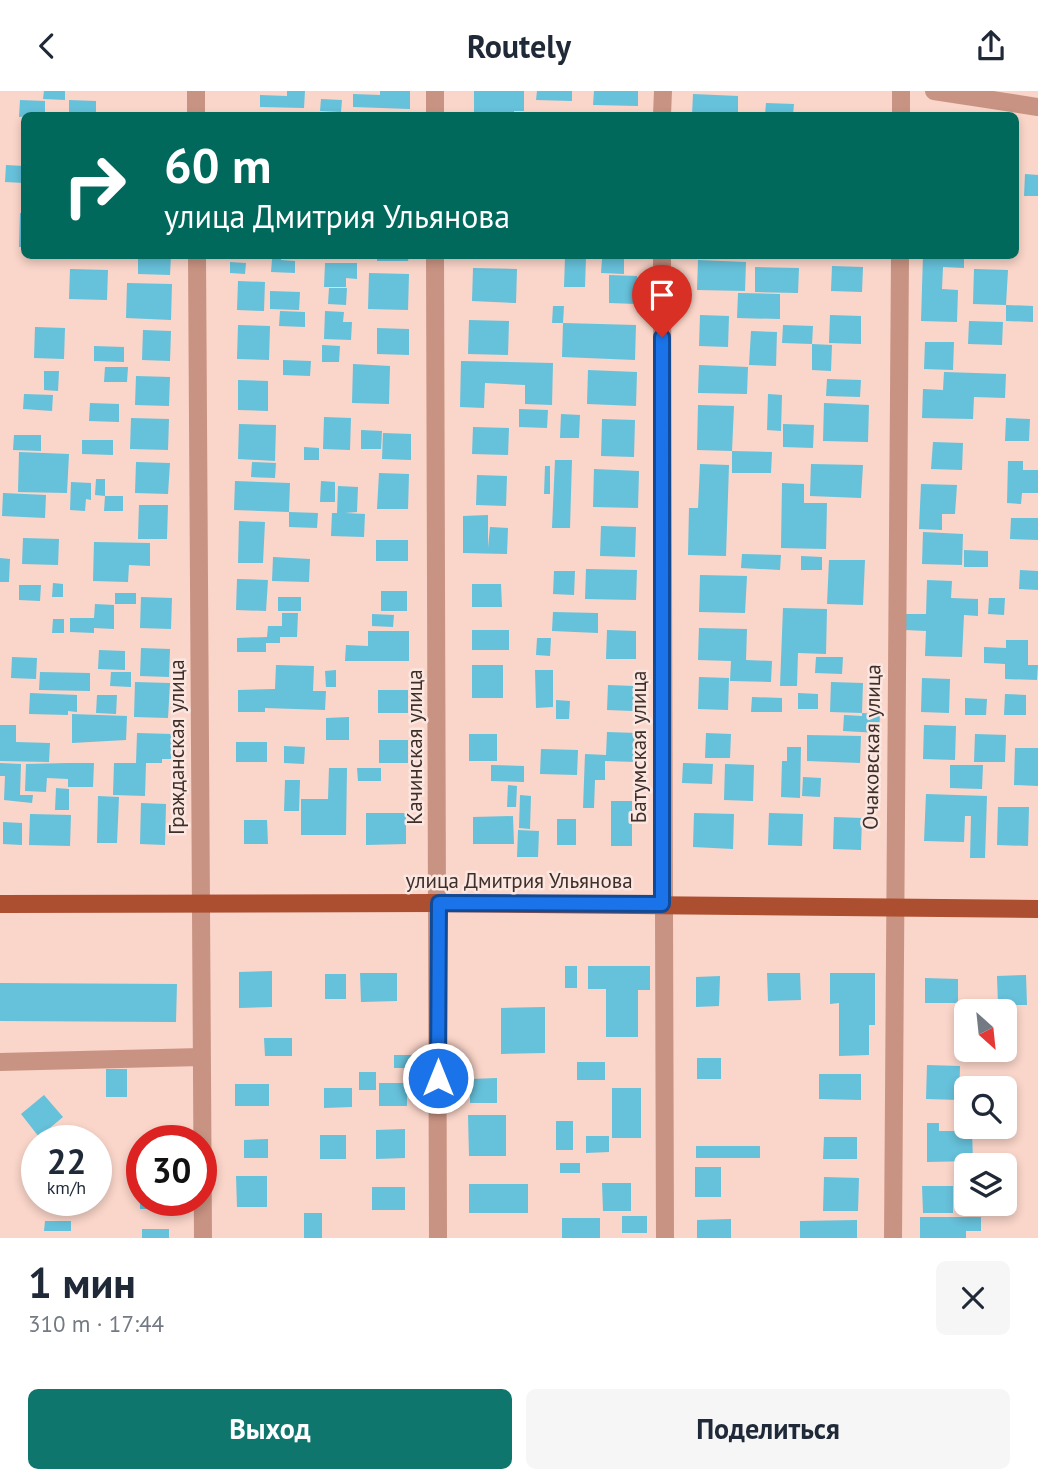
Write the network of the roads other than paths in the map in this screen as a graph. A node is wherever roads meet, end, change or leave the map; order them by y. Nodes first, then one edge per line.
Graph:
1 (196, 91) edge
2 (435, 91) edge
3 (663, 91) edge
4 (901, 91) edge
5 (934, 91) edge
6 (1038, 107) edge
7 (196, 112) edge
8 (435, 112) edge
9 (663, 112) edge
10 (901, 112) edge
11 (197, 259) edge
12 (435, 259) edge
13 (662, 259) edge
14 (900, 259) edge
15 (439, 903) junction
16 (0, 904) edge
17 (662, 904) junction
18 (200, 905) junction
19 (893, 909) junction
20 (1038, 909) edge
21 (201, 1057) junction
22 (0, 1062) edge
23 (203, 1238) edge
24 (438, 1238) edge
25 (665, 1238) edge
26 (893, 1238) edge

1 - 7 street
2 - 8 street
3 - 9 street
4 - 10 street
5 - 6 street
11 - 18 street, Гражданская улица
12 - 15 street, Качинская улица
13 - 17 street, Батумская улица
14 - 19 street, Очаковская улица
15 - 17 main road, улица Дмитрия Ульянова
15 - 18 main road, улица Дмитрия Ульянова
15 - 24 street, Качинская улица
16 - 18 main road, улица Дмитрия Ульянова
17 - 19 main road, улица Дмитрия Ульянова
17 - 25 street, Батумская улица
18 - 21 street, Гражданская улица
19 - 20 main road, улица Дмитрия Ульянова
19 - 26 street, Очаковская улица
21 - 22 street
21 - 23 street, Гражданская улица

